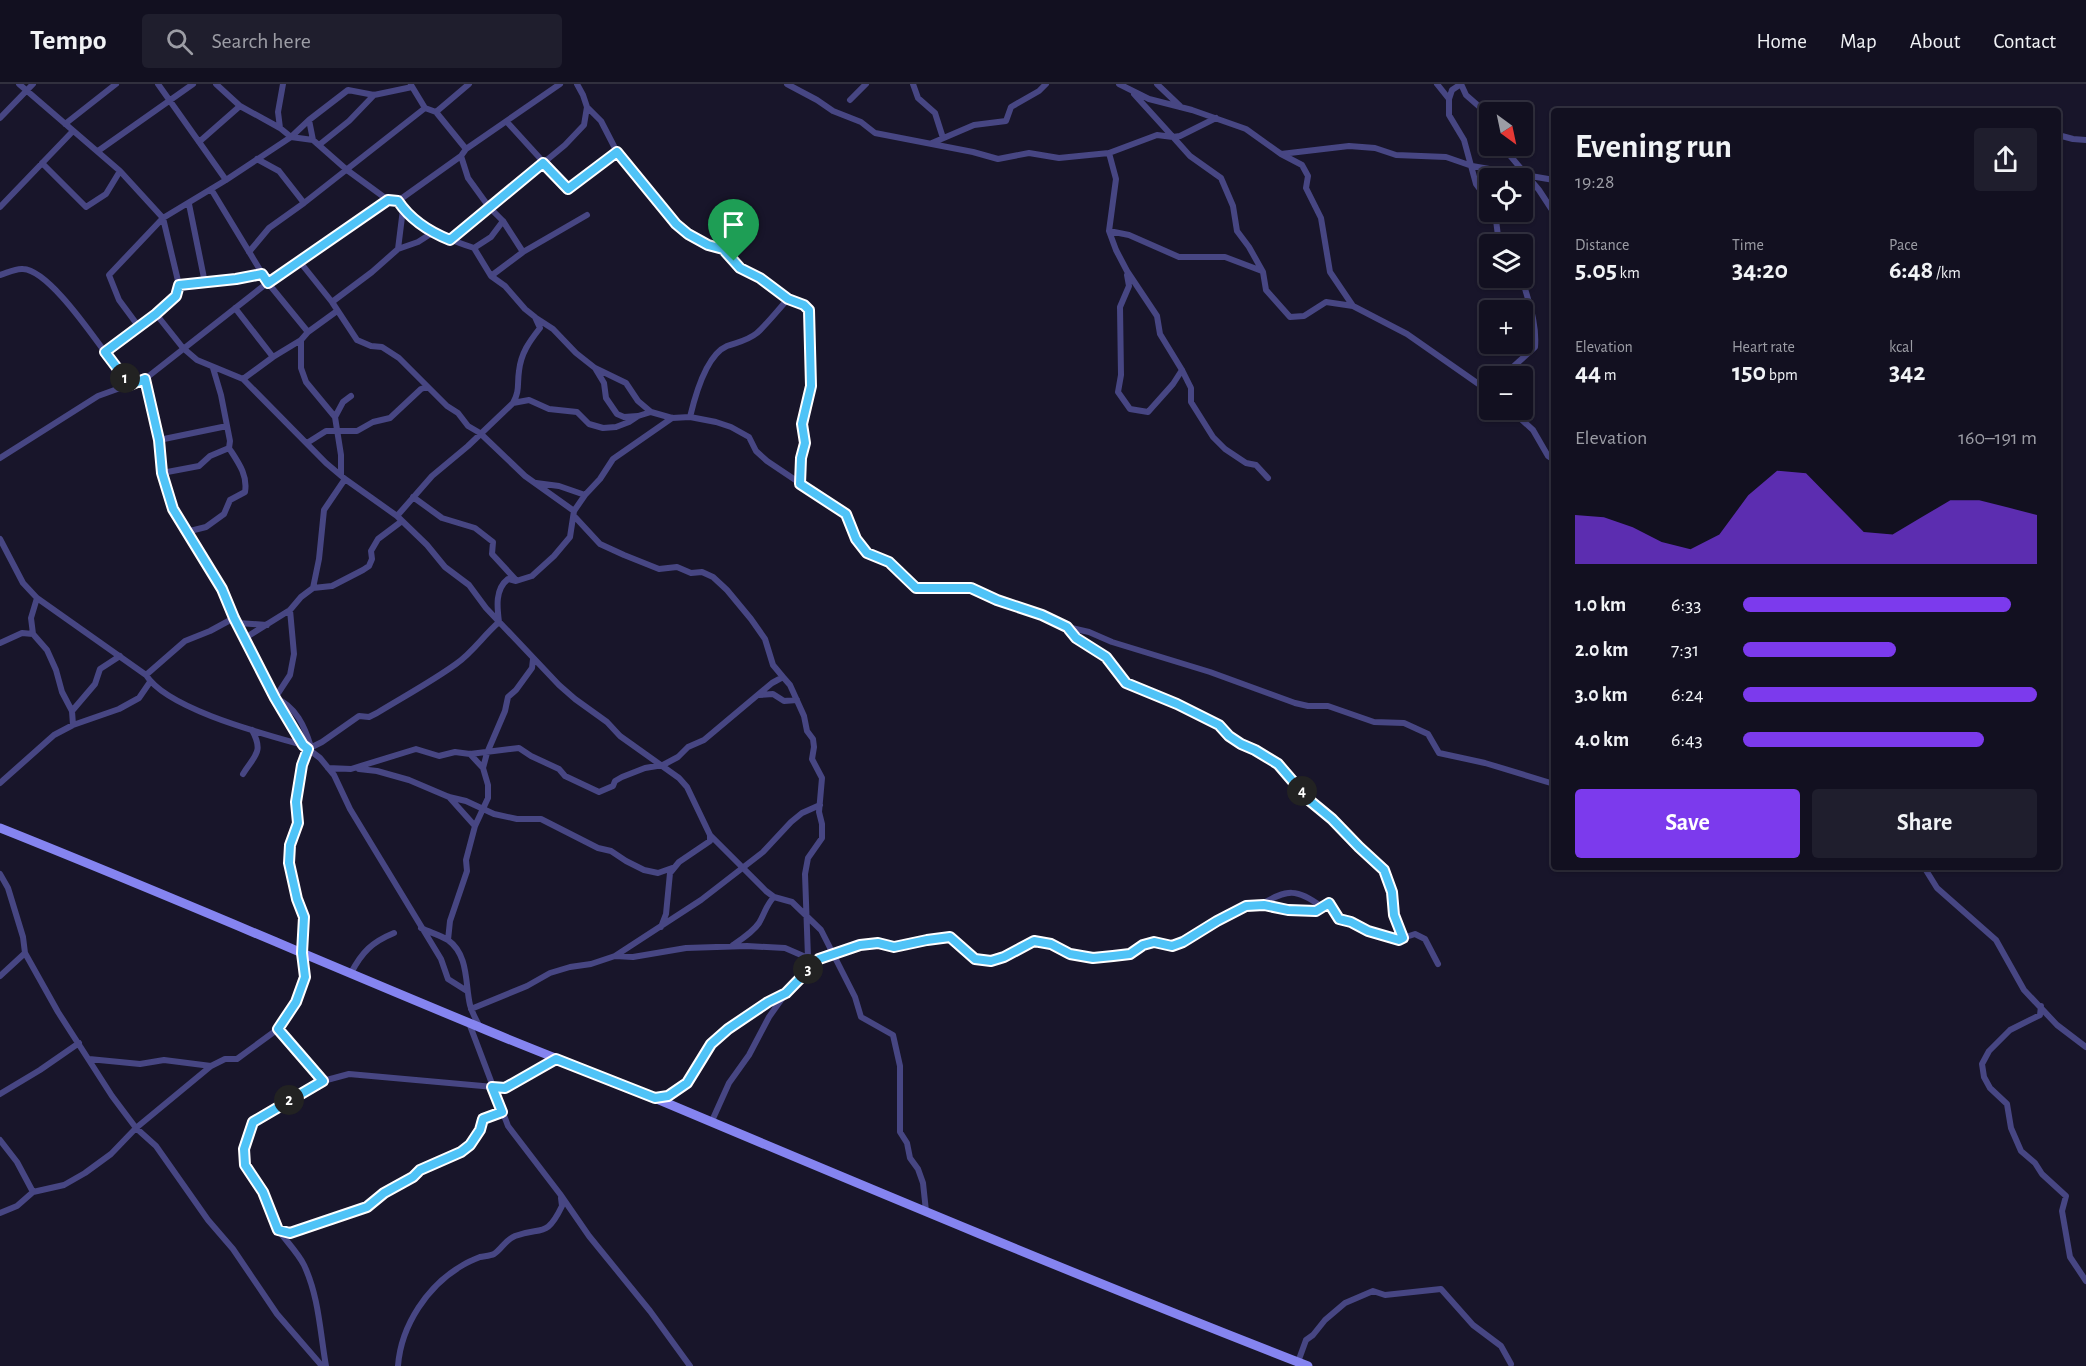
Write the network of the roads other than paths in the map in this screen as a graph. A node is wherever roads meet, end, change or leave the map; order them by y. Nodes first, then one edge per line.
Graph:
1 (19, 84) edge
2 (33, 84) edge
3 (158, 84) edge
4 (193, 84) edge
5 (216, 84) edge
6 (283, 84) edge
7 (469, 84) edge
8 (560, 84) edge
9 (577, 84) edge
10 (787, 84) edge
11 (866, 84) edge
12 (913, 84) edge
13 (1046, 84) edge
14 (1119, 84) edge
15 (1157, 84) edge
16 (1461, 84) edge
17 (114, 85) edge
18 (411, 85) edge
19 (1439, 85) edge
20 (1127, 86) edge
21 (346, 87) edge
22 (27, 90) junction
23 (1452, 90) junction
24 (374, 95) junction
25 (1449, 99) junction
26 (170, 100) junction
27 (850, 100) dead end
28 (240, 106) junction
29 (1479, 106) edge
30 (587, 107) junction
31 (1181, 107) junction
32 (425, 108) junction
33 (436, 112) junction
34 (0, 118) edge
35 (1217, 118) junction
36 (309, 120) junction
37 (507, 122) junction
38 (65, 124) junction
39 (280, 128) junction
40 (73, 131) junction
41 (291, 136) junction
42 (2061, 136) edge
43 (943, 138) junction
44 (1173, 138) junction
45 (313, 140) junction
46 (2086, 140) edge
47 (199, 142) junction
48 (932, 144) junction
49 (319, 145) junction
50 (466, 149) junction
51 (99, 151) junction
52 (617, 152) junction
53 (1109, 153) junction
54 (1281, 154) junction
55 (461, 156) junction
56 (1510, 156) edge
57 (258, 159) junction
58 (543, 163) junction
59 (42, 164) junction
60 (1472, 166) junction
61 (1483, 168) edge
62 (1520, 168) edge
63 (347, 170) junction
64 (120, 171) junction
65 (1533, 177) edge
66 (226, 180) junction
67 (1551, 180) edge
68 (1533, 184) edge
69 (1479, 188) edge
70 (211, 189) junction
71 (388, 200) junction
72 (398, 201) junction
73 (304, 203) junction
74 (189, 204) junction
75 (0, 207) edge
76 (489, 207) junction
77 (1551, 208) edge
78 (403, 209) junction
79 (587, 215) dead end
80 (163, 218) junction
81 (503, 221) junction
82 (1109, 231) junction
83 (432, 233) junction
84 (450, 240) junction
85 (474, 248) junction
86 (398, 249) junction
87 (249, 252) junction
88 (523, 252) junction
89 (300, 262) junction
90 (1127, 271) junction
91 (1263, 272) junction
92 (262, 274) junction
93 (0, 275) edge
94 (491, 276) junction
95 (205, 283) junction
96 (268, 283) junction
97 (179, 285) junction
98 (1525, 288) edge
99 (788, 299) junction
100 (332, 302) junction
101 (1353, 306) junction
102 (235, 308) junction
103 (337, 311) junction
104 (156, 314) junction
105 (535, 317) junction
106 (139, 327) junction
107 (308, 332) junction
108 (301, 340) junction
109 (183, 348) junction
110 (105, 352) junction
111 (273, 357) junction
112 (1514, 366) edge
113 (213, 368) junction
114 (595, 368) junction
115 (1182, 370) junction
116 (145, 379) junction
117 (243, 379) junction
118 (1479, 380) edge
119 (130, 385) junction
120 (427, 387) junction
121 (351, 396) dead end
122 (513, 403) junction
123 (651, 412) junction
124 (638, 416) junction
125 (334, 417) junction
126 (690, 417) junction
127 (672, 418) junction
128 (1522, 420) edge
129 (227, 426) junction
130 (338, 431) junction
131 (480, 434) junction
132 (159, 440) junction
133 (307, 443) junction
134 (229, 448) junction
135 (0, 458) edge
136 (1551, 458) edge
137 (162, 473) junction
138 (343, 477) junction
139 (1268, 478) dead end
140 (533, 482) junction
141 (800, 484) junction
142 (585, 495) junction
143 (413, 497) junction
144 (574, 514) junction
145 (399, 518) junction
146 (186, 532) junction
147 (0, 539) edge
148 (516, 581) junction
149 (313, 588) junction
150 (37, 598) junction
151 (290, 610) junction
152 (236, 620) junction
153 (499, 622) junction
154 (267, 626) junction
155 (1067, 627) junction
156 (33, 634) junction
157 (245, 638) junction
158 (0, 643) edge
159 (120, 656) junction
160 (533, 659) junction
161 (146, 675) junction
162 (783, 677) junction
163 (150, 682) junction
164 (758, 695) junction
165 (275, 698) junction
166 (797, 700) junction
167 (72, 711) junction
168 (73, 725) junction
169 (252, 729) junction
170 (307, 747) junction
171 (486, 753) junction
172 (470, 754) junction
173 (663, 765) junction
174 (328, 768) junction
175 (483, 768) junction
176 (351, 769) junction
177 (243, 774) dead end
178 (0, 783) edge
179 (1551, 783) edge
180 (449, 797) junction
181 (820, 805) junction
182 (482, 809) junction
183 (475, 826) junction
184 (0, 828) edge
185 (710, 835) junction
186 (675, 867) junction
187 (741, 868) junction
188 (1926, 870) edge
189 (0, 873) edge
190 (774, 897) junction
191 (1260, 905) junction
192 (1322, 907) junction
193 (806, 916) junction
194 (661, 927) junction
195 (421, 928) junction
196 (394, 933) dead end
197 (1403, 938) junction
198 (448, 940) junction
199 (731, 947) junction
200 (25, 953) junction
201 (302, 953) junction
202 (834, 954) junction
203 (615, 956) junction
204 (808, 958) junction
205 (1438, 964) dead end
206 (806, 971) junction
207 (351, 973) junction
208 (0, 976) edge
209 (467, 991) junction
210 (786, 993) junction
211 (2041, 1006) junction
212 (471, 1009) junction
213 (469, 1023) junction
214 (480, 1028) junction
215 (278, 1029) junction
216 (79, 1043) junction
217 (2086, 1047) edge
218 (89, 1059) junction
219 (556, 1059) junction
220 (211, 1066) junction
221 (323, 1081) junction
222 (492, 1087) junction
223 (0, 1094) edge
224 (655, 1098) junction
225 (502, 1112) junction
226 (711, 1123) junction
227 (136, 1128) junction
228 (0, 1140) edge
229 (33, 1192) junction
230 (560, 1194) junction
231 (926, 1211) junction
232 (0, 1213) edge
233 (278, 1230) junction
234 (2086, 1281) edge
235 (1298, 1362) junction
236 (1511, 1364) dead end
237 (324, 1366) edge
238 (398, 1366) edge
239 (690, 1366) edge
240 (1308, 1366) edge

1 - 22 street
2 - 22 street
3 - 26 street
4 - 26 street
5 - 28 street
6 - 39 street
7 - 33 street
8 - 37 street
9 - 30 street
10 - 48 street
11 - 27 street
12 - 43 street
13 - 43 street
14 - 20 street
15 - 31 street
16 - 23 street
16 - 29 street
17 - 38 street
18 - 24 street
18 - 32 street
19 - 23 street
19 - 25 street
20 - 31 street
20 - 44 street
21 - 24 street
21 - 36 street
22 - 34 street
22 - 38 street
23 - 25 street
24 - 49 street
25 - 60 street
26 - 47 street
26 - 51 street
28 - 39 street
28 - 47 street
30 - 52 street
30 - 58 street
31 - 35 street
32 - 33 street
32 - 63 street
33 - 50 street
35 - 44 street
35 - 54 street
36 - 41 street
36 - 45 street
37 - 50 street
37 - 58 street
38 - 40 street
39 - 41 street
40 - 51 street
40 - 59 street
41 - 45 street
41 - 57 street
42 - 46 street
43 - 48 street
44 - 53 street
44 - 91 street
45 - 49 street
47 - 66 street
48 - 53 street
49 - 63 street
50 - 55 street
51 - 64 street
52 - 58 street
52 - 99 street
53 - 82 street
54 - 60 street
54 - 101 street
55 - 72 street
55 - 76 street
56 - 62 street
57 - 66 street
57 - 73 street
58 - 76 street
59 - 64 street
59 - 75 street
60 - 61 street
60 - 69 street
63 - 71 street
63 - 73 street
64 - 80 street
65 - 67 street
66 - 70 street
68 - 77 street
70 - 74 street
70 - 87 street
71 - 72 street
71 - 89 street
72 - 78 street
73 - 87 street
74 - 80 street
74 - 95 street
76 - 81 street
76 - 84 street
78 - 83 street
78 - 86 street
79 - 88 street
80 - 97 street
80 - 106 street
81 - 85 street
81 - 88 street
82 - 90 street
82 - 91 street
83 - 84 street
83 - 86 street
84 - 85 street
85 - 94 street
86 - 100 street
87 - 92 street
88 - 94 street
89 - 96 street
89 - 100 street
90 - 115 street
90 - 115 street
91 - 101 street
92 - 95 street
92 - 96 street
93 - 110 street
94 - 105 street
95 - 97 street
96 - 102 street
96 - 107 street
97 - 104 street
98 - 112 street
99 - 126 street
99 - 141 street
100 - 103 street
101 - 118 street
102 - 109 street
102 - 111 street
103 - 107 street
103 - 120 street
104 - 106 street
104 - 109 street
105 - 114 street
105 - 122 street
106 - 110 street
107 - 108 street
108 - 111 street
108 - 125 street
109 - 113 street
109 - 116 street
110 - 119 street
111 - 117 street
113 - 117 street
113 - 129 street
114 - 123 street
114 - 124 street
115 - 139 street
116 - 119 street
116 - 132 street
117 - 133 street
119 - 135 street
120 - 130 street
120 - 131 street
121 - 125 street
122 - 124 street
122 - 131 street
123 - 124 street
123 - 127 street
125 - 130 street
126 - 127 street
126 - 141 street
127 - 142 street
128 - 136 street
129 - 132 street
129 - 134 street
130 - 133 street
130 - 138 street
131 - 140 street
131 - 143 street
132 - 137 street
133 - 138 street
134 - 137 street
134 - 146 street
137 - 146 street
138 - 145 street
138 - 149 street
140 - 142 street
140 - 144 street
141 - 155 street
142 - 144 street
143 - 145 street
143 - 148 street
144 - 148 street
144 - 162 street
145 - 149 street
145 - 153 street
146 - 152 street
147 - 150 street
148 - 153 street
149 - 151 street
150 - 156 street
150 - 159 street
151 - 154 street
151 - 165 street
152 - 154 street
152 - 157 street
152 - 161 street
153 - 160 street
153 - 170 street
154 - 157 street
155 - 179 street
155 - 197 street
156 - 158 street
156 - 167 street
157 - 165 street
159 - 161 street
159 - 167 street
160 - 171 street
160 - 173 street
161 - 163 street
162 - 164 street
162 - 166 street
163 - 168 street
163 - 169 street
164 - 166 street
164 - 173 street
165 - 170 street
165 - 170 street
166 - 181 street
167 - 168 street
168 - 178 street
169 - 170 street
169 - 177 street
170 - 174 street
170 - 201 street
171 - 172 street
171 - 173 street
171 - 175 street
172 - 175 street
172 - 176 street
173 - 185 street
174 - 176 street
174 - 195 street
175 - 182 street
176 - 180 street
180 - 182 street
180 - 183 street
181 - 187 street
181 - 193 street
182 - 183 street
182 - 186 street
183 - 198 street
184 - 201 main road
185 - 186 street
185 - 187 street
186 - 194 street
187 - 190 street
187 - 194 street
188 - 211 street
189 - 200 street
190 - 193 street
190 - 199 street
191 - 192 street
191 - 192 street
191 - 202 street
192 - 197 street
193 - 202 street
193 - 204 street
194 - 203 street
195 - 198 street
195 - 209 street
196 - 207 street
197 - 205 street
198 - 209 street
199 - 203 street
199 - 204 street
200 - 208 street
200 - 216 street
201 - 207 main road
201 - 215 street
202 - 206 street
202 - 231 street
203 - 212 street
204 - 206 street
206 - 210 street
207 - 213 main road
209 - 212 street
210 - 224 street
210 - 226 street
211 - 217 street
211 - 234 street
212 - 214 street
213 - 214 main road
213 - 222 street
214 - 219 main road
215 - 220 street
215 - 221 street
216 - 218 street
216 - 223 street
218 - 220 street
218 - 227 street
219 - 222 street
219 - 224 main road
220 - 227 street
221 - 222 street
221 - 233 street
222 - 225 street
224 - 226 main road
225 - 230 street
225 - 233 street
226 - 231 main road
227 - 229 street
227 - 237 street
228 - 229 street
229 - 232 street
230 - 238 street
230 - 239 street
231 - 235 main road
233 - 237 street
235 - 236 street
235 - 240 main road

